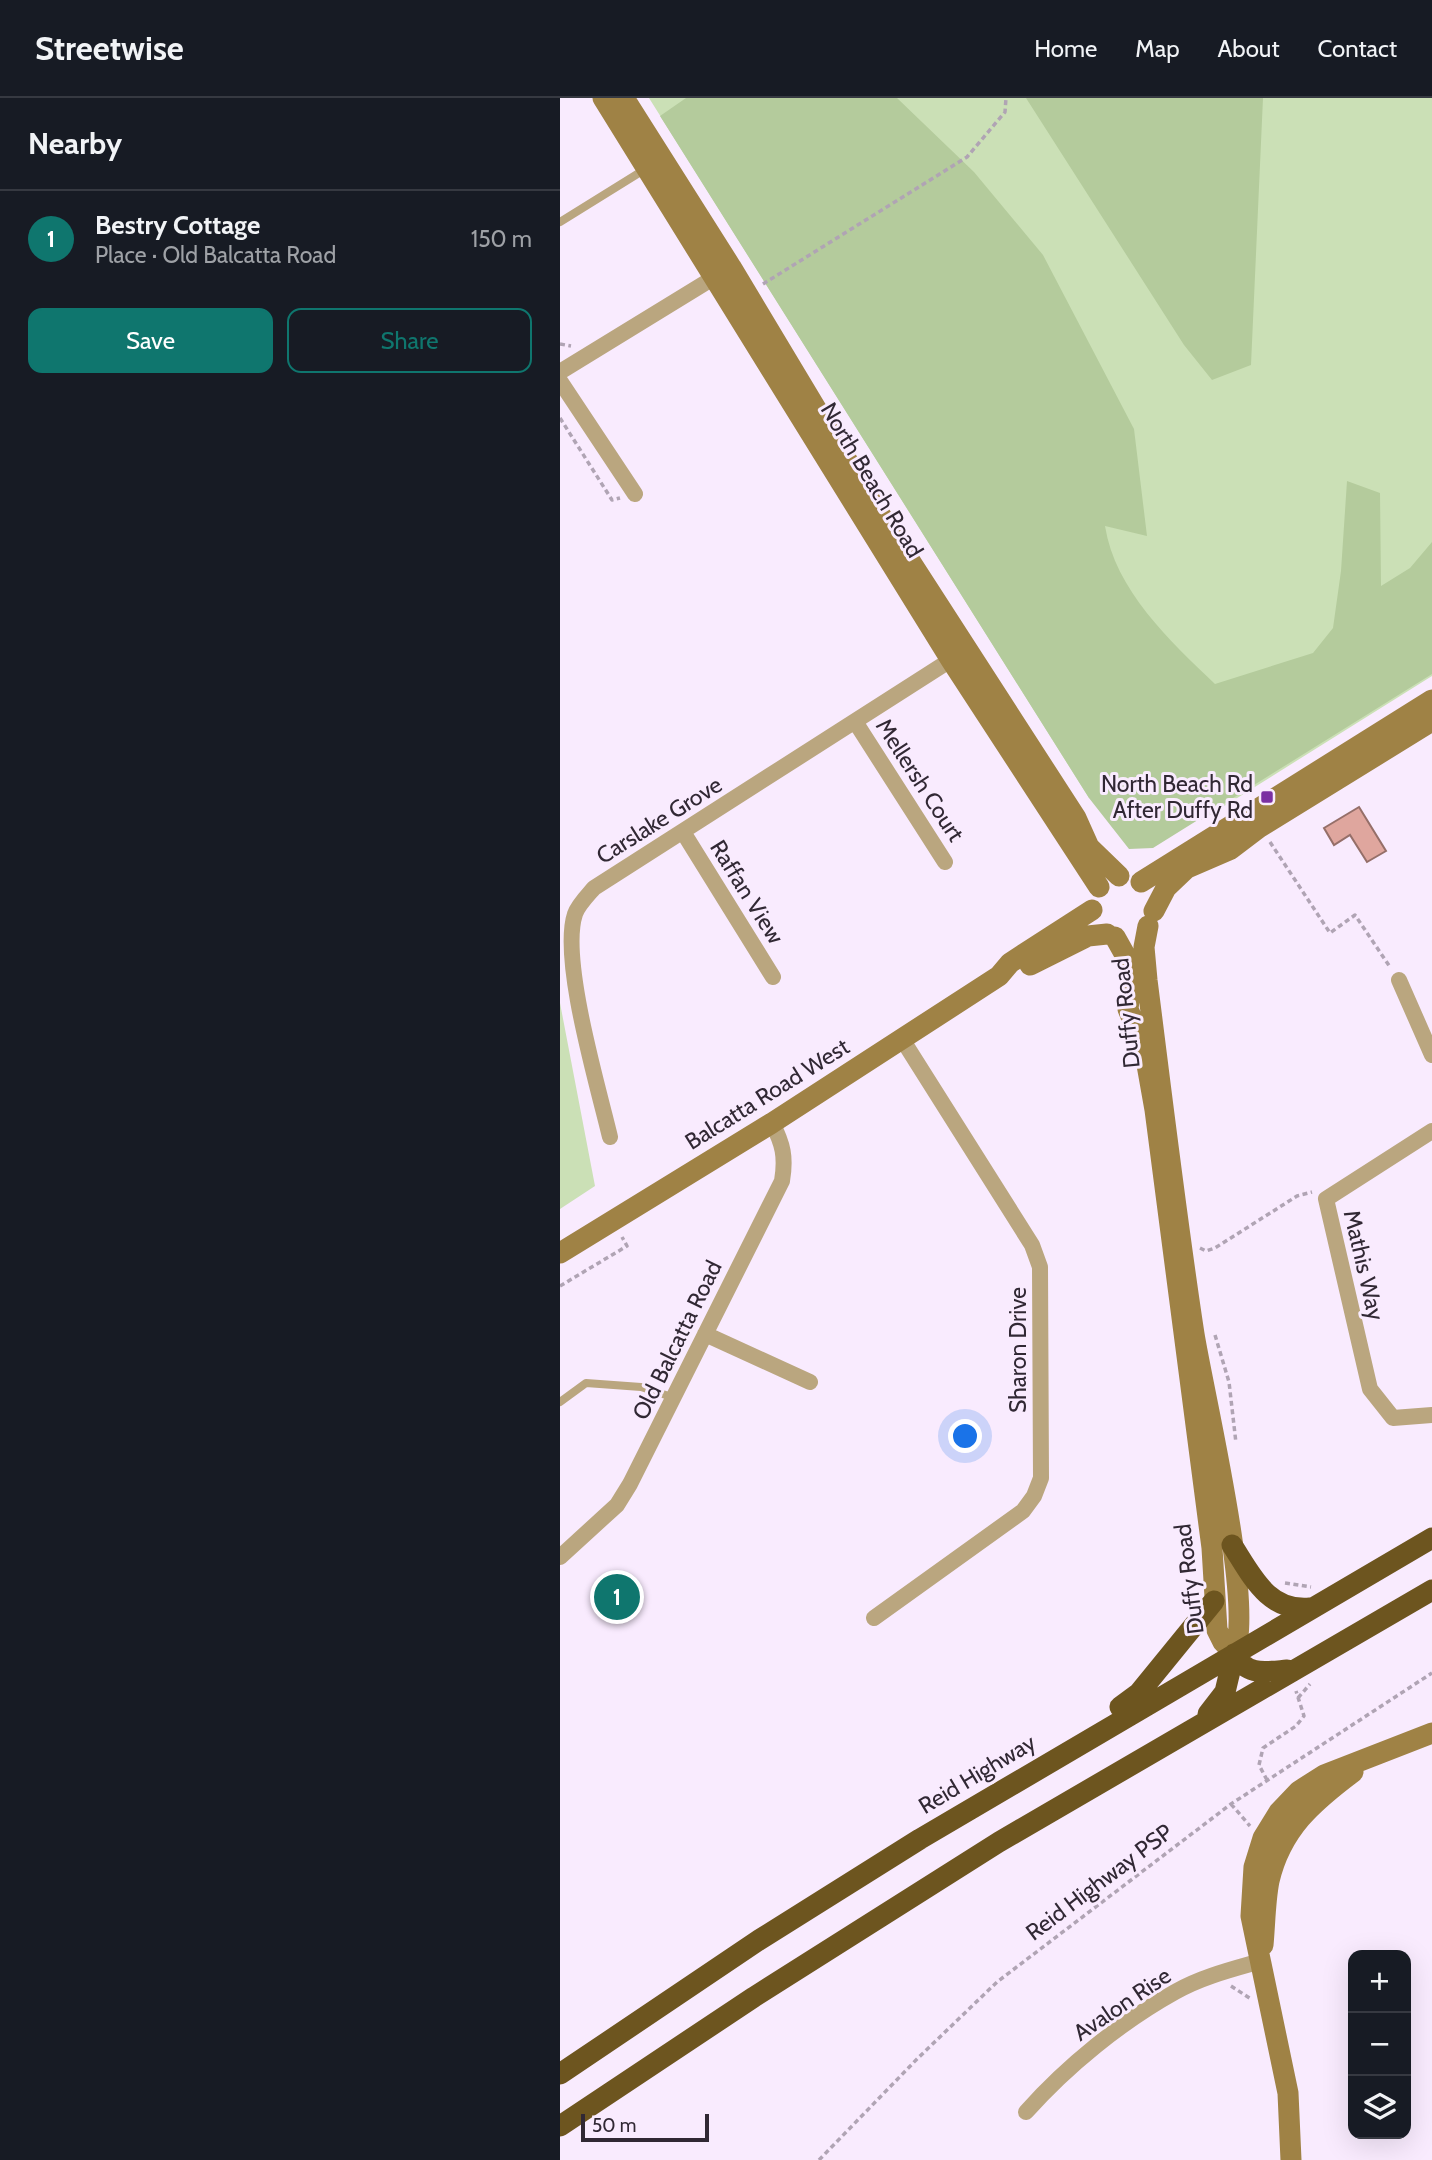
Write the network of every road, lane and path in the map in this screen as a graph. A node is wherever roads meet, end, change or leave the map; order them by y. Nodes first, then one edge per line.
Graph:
1 (604, 98) edge
2 (624, 98) edge
3 (1006, 98) edge
4 (654, 163) junction
5 (560, 222) edge
6 (723, 271) junction
7 (747, 293) junction
8 (560, 344) edge
9 (578, 347) dead end
10 (560, 372) edge
11 (560, 381) edge
12 (560, 418) edge
13 (635, 494) joint
14 (959, 654) junction
15 (1432, 700) edge
16 (1432, 721) edge
17 (856, 723) junction
18 (683, 832) junction
19 (1268, 838) dead end
20 (945, 862) dead end
21 (1119, 876) junction
22 (1141, 882) junction
23 (1099, 887) junction
24 (1092, 910) junction
25 (1151, 918) junction
26 (1111, 936) junction
27 (773, 976) dead end
28 (999, 976) junction
29 (1399, 981) joint
30 (902, 1039) junction
31 (1432, 1055) edge
32 (772, 1123) junction
33 (1432, 1131) edge
34 (610, 1137) dead end
35 (1326, 1199) junction
36 (613, 1220) junction
37 (1180, 1230) junction
38 (560, 1252) edge
39 (560, 1286) edge
40 (705, 1334) junction
41 (810, 1382) dead end
42 (675, 1398) junction
43 (560, 1402) edge
44 (1432, 1415) edge
45 (1432, 1538) edge
46 (1232, 1545) junction
47 (560, 1557) edge
48 (1432, 1590) edge
49 (1214, 1601) junction
50 (1310, 1608) junction
51 (874, 1618) dead end
52 (1234, 1654) junction
53 (1297, 1669) junction
54 (1432, 1673) edge
55 (1198, 1725) junction
56 (1432, 1733) edge
57 (1037, 1768) junction
58 (1230, 1804) junction
59 (1256, 1832) dead end
60 (1261, 1961) junction
61 (560, 2074) edge
62 (1026, 2112) dead end
63 (560, 2126) edge
64 (819, 2160) edge
65 (1291, 2160) edge

1 - 4 main road, North Beach Road
2 - 4 main road, North Beach Road
3 - 7 path
4 - 5 lane
4 - 6 main road, North Beach Road
6 - 7 main road, North Beach Road
6 - 10 street
6 - 14 main road, North Beach Road
7 - 14 main road, North Beach Road
8 - 9 path
11 - 13 street
12 - 13 path
14 - 17 street, Carslake Grove
14 - 21 main road, North Beach Road
14 - 23 main road, North Beach Road
15 - 22 main road
16 - 25 main road
17 - 18 street, Carslake Grove
17 - 20 street, Mellersh Court
18 - 27 street, Raffan View
18 - 34 street, Carslake Grove
19 - 29 path
21 - 22 main road
21 - 23 main road
22 - 25 main road
23 - 24 main road
24 - 26 main road
24 - 28 main road, Balcatta Road West
25 - 26 main road
25 - 37 main road, Duffy Road
26 - 28 main road, Balcatta Road West
26 - 49 main road, Duffy Road
28 - 30 main road, Balcatta Road West
29 - 31 street
30 - 32 main road, Balcatta Road West
30 - 51 street, Sharon Drive
32 - 36 main road, Balcatta Road West
32 - 40 street, Old Balcatta Road
33 - 35 street, Mathis Way
35 - 37 path
35 - 44 street, Mathis Way
36 - 38 main road, Balcatta Road West
36 - 39 path
37 - 46 main road, Duffy Road
40 - 41 street
40 - 42 street, Old Balcatta Road
42 - 43 lane
42 - 47 street, Old Balcatta Road
45 - 50 highway, Reid Highway
46 - 50 highway
46 - 52 main road, Duffy Road
48 - 53 highway
49 - 52 main road, Duffy Road
49 - 57 highway
50 - 52 highway, Reid Highway
52 - 53 highway
52 - 55 highway
52 - 57 highway, Reid Highway
53 - 55 highway
54 - 58 path, Reid Highway PSP
55 - 63 highway
56 - 60 main road
57 - 61 highway, Reid Highway
58 - 59 path
58 - 64 path, Reid Highway PSP
60 - 62 street, Avalon Rise
60 - 65 main road

